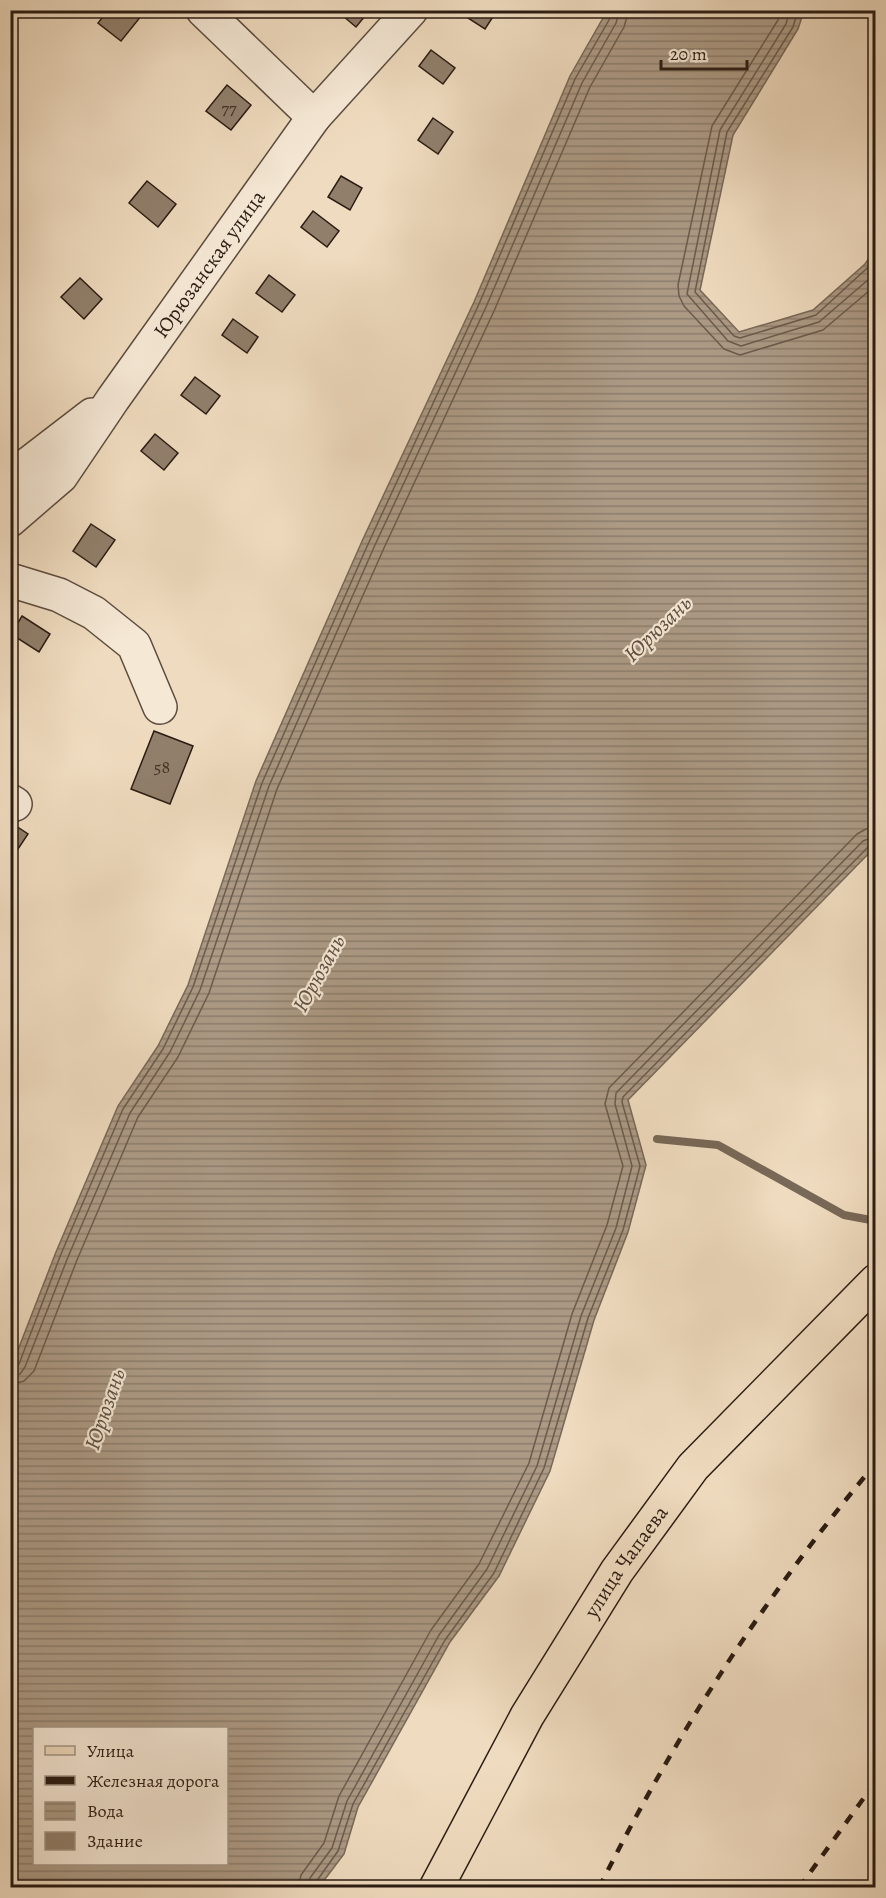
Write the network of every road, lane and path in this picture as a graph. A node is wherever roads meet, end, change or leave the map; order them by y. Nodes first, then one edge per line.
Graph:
1 (203, 10) edge
2 (411, 10) edge
3 (314, 117) junction
4 (113, 399) junction
5 (10, 478) edge
6 (10, 520) edge
7 (10, 580) edge
8 (160, 707) dead end
9 (876, 1281) edge
10 (436, 1887) edge

1 - 3 street
2 - 3 street, Юрюзанская улица
3 - 4 street, Юрюзанская улица
4 - 5 street
4 - 6 street, Юрюзанская улица
7 - 8 street
9 - 10 main road, улица Чапаева

